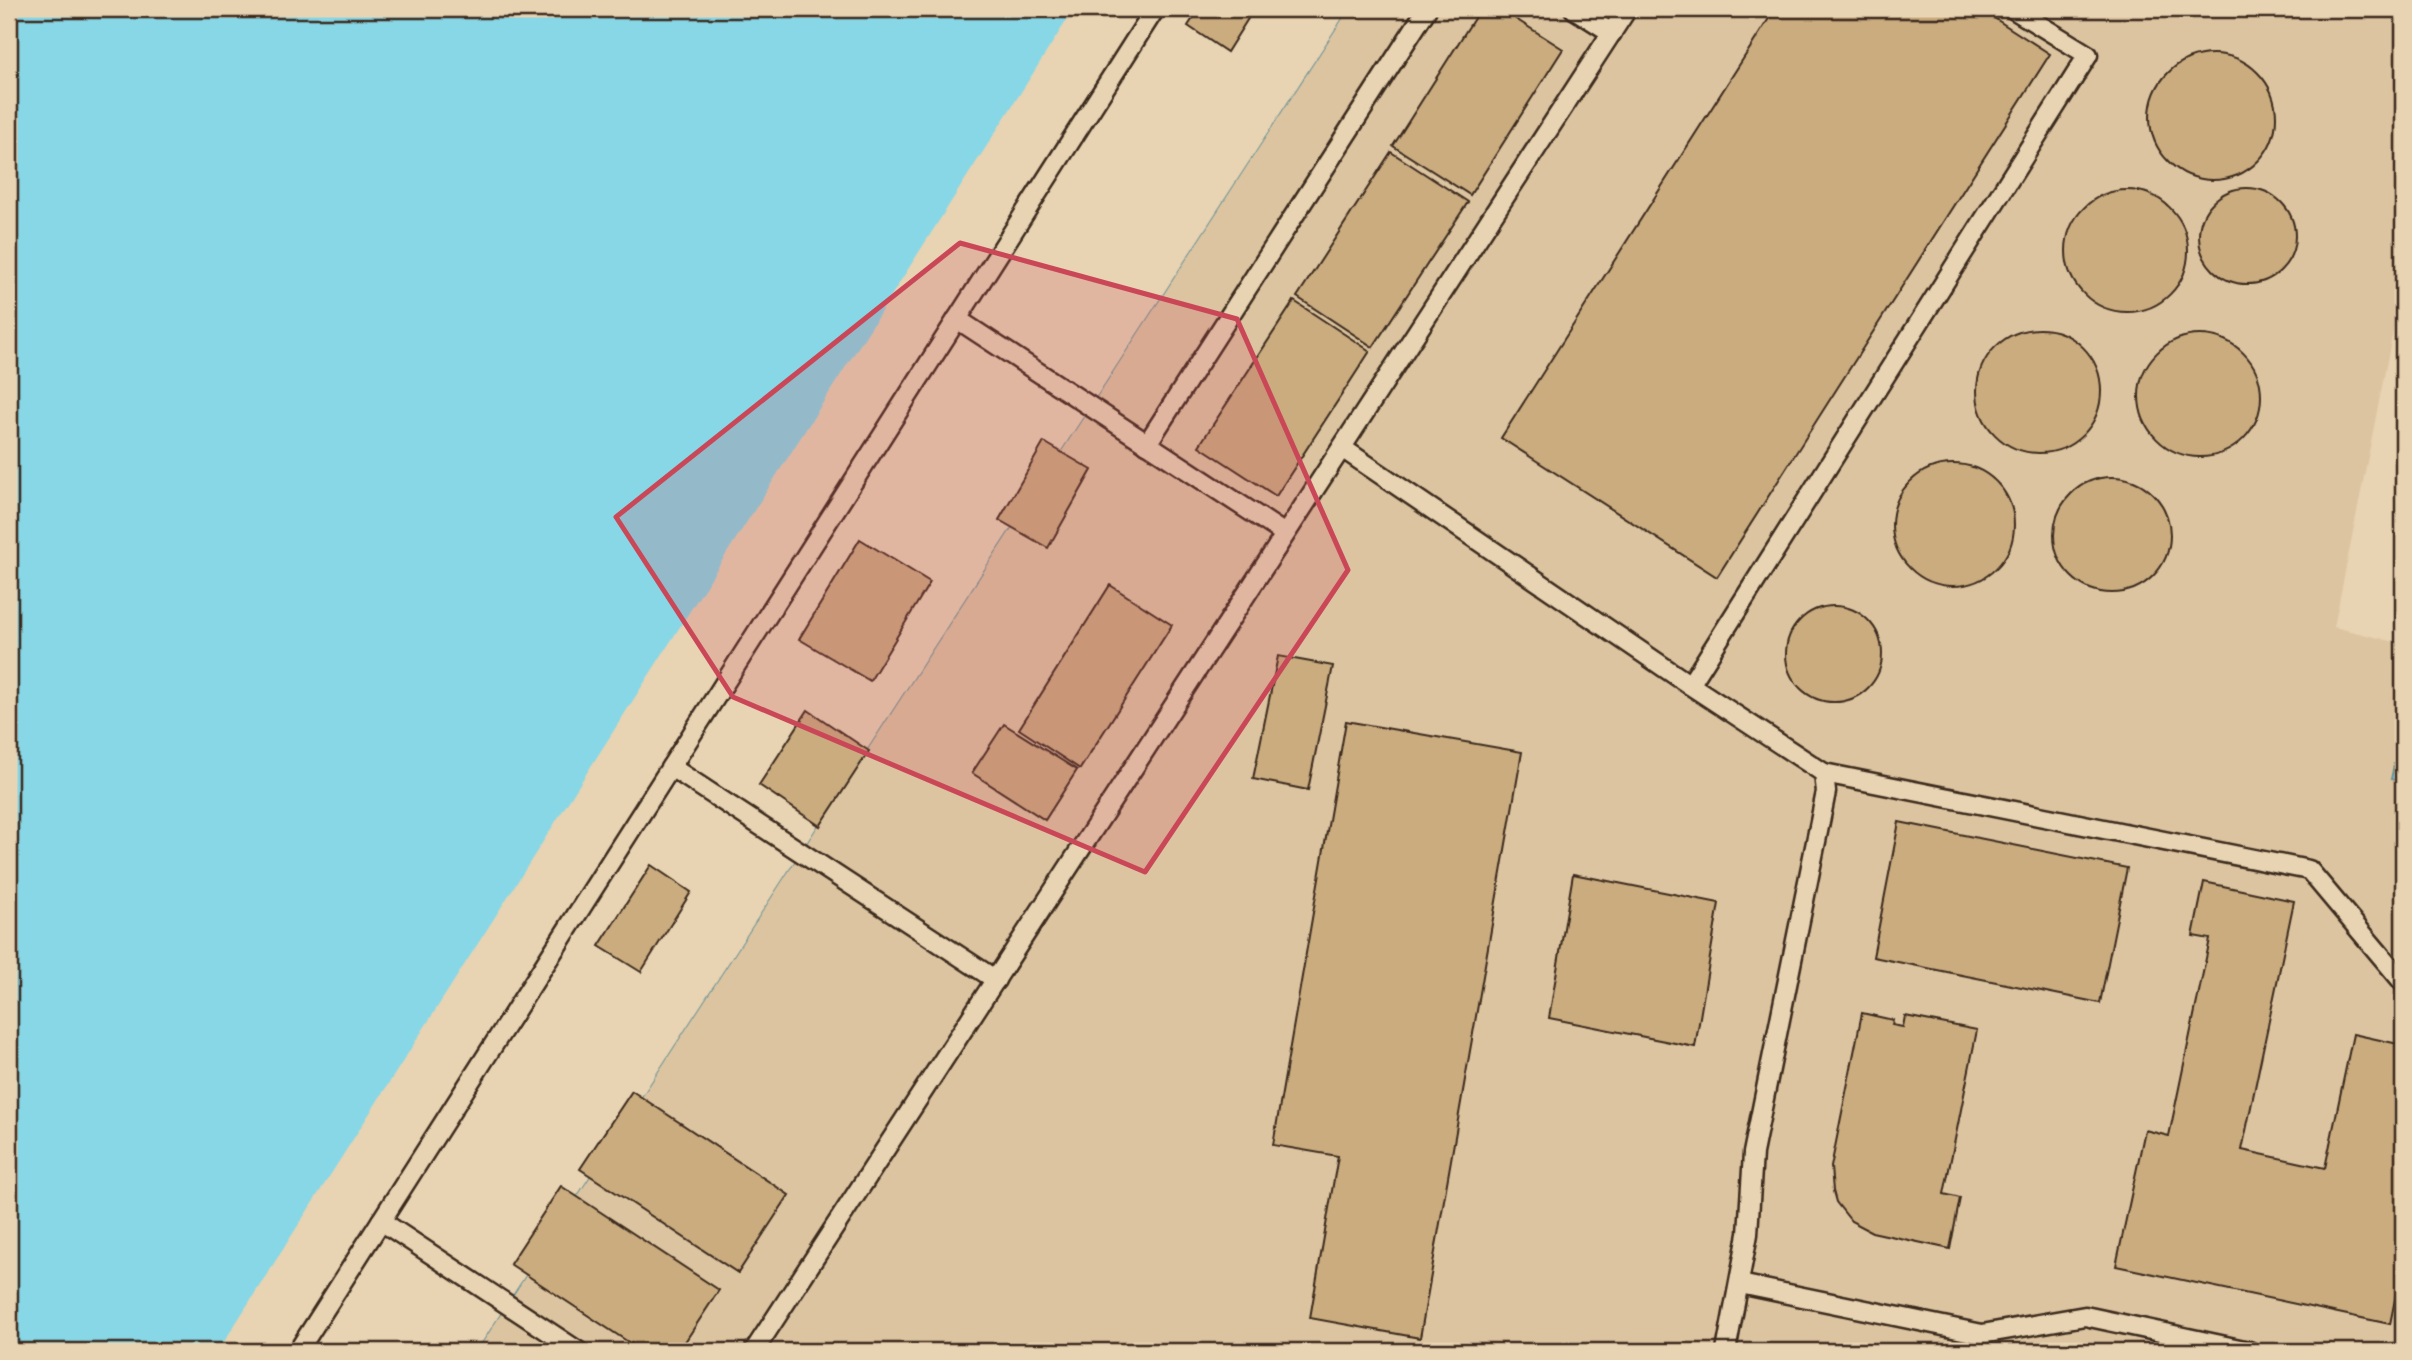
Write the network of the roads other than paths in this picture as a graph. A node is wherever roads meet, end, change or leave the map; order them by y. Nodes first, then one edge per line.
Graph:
1 (1155, 9) edge
2 (1427, 9) edge
3 (1574, 9) edge
4 (1627, 9) edge
5 (2013, 9) edge
6 (1612, 33) junction
7 (957, 319) junction
8 (1147, 444) junction
9 (1342, 448) junction
10 (1285, 534) junction
11 (1690, 685) junction
12 (671, 767) junction
13 (1824, 773) junction
14 (996, 980) junction
15 (2403, 982) edge
16 (381, 1221) junction
17 (1740, 1284) junction
18 (298, 1351) edge
19 (578, 1351) edge
20 (754, 1351) edge
21 (1726, 1351) edge
22 (2249, 1351) edge

1 - 7 lane
2 - 8 lane
3 - 6 lane
4 - 6 lane
5 - 11 lane
6 - 9 lane
7 - 8 lane
7 - 12 lane
8 - 10 lane
9 - 10 lane
9 - 11 lane
10 - 14 lane
11 - 13 lane
12 - 14 lane
12 - 16 lane
13 - 15 lane
13 - 17 lane
14 - 20 lane
16 - 18 lane
16 - 19 lane
17 - 21 lane
17 - 22 lane

